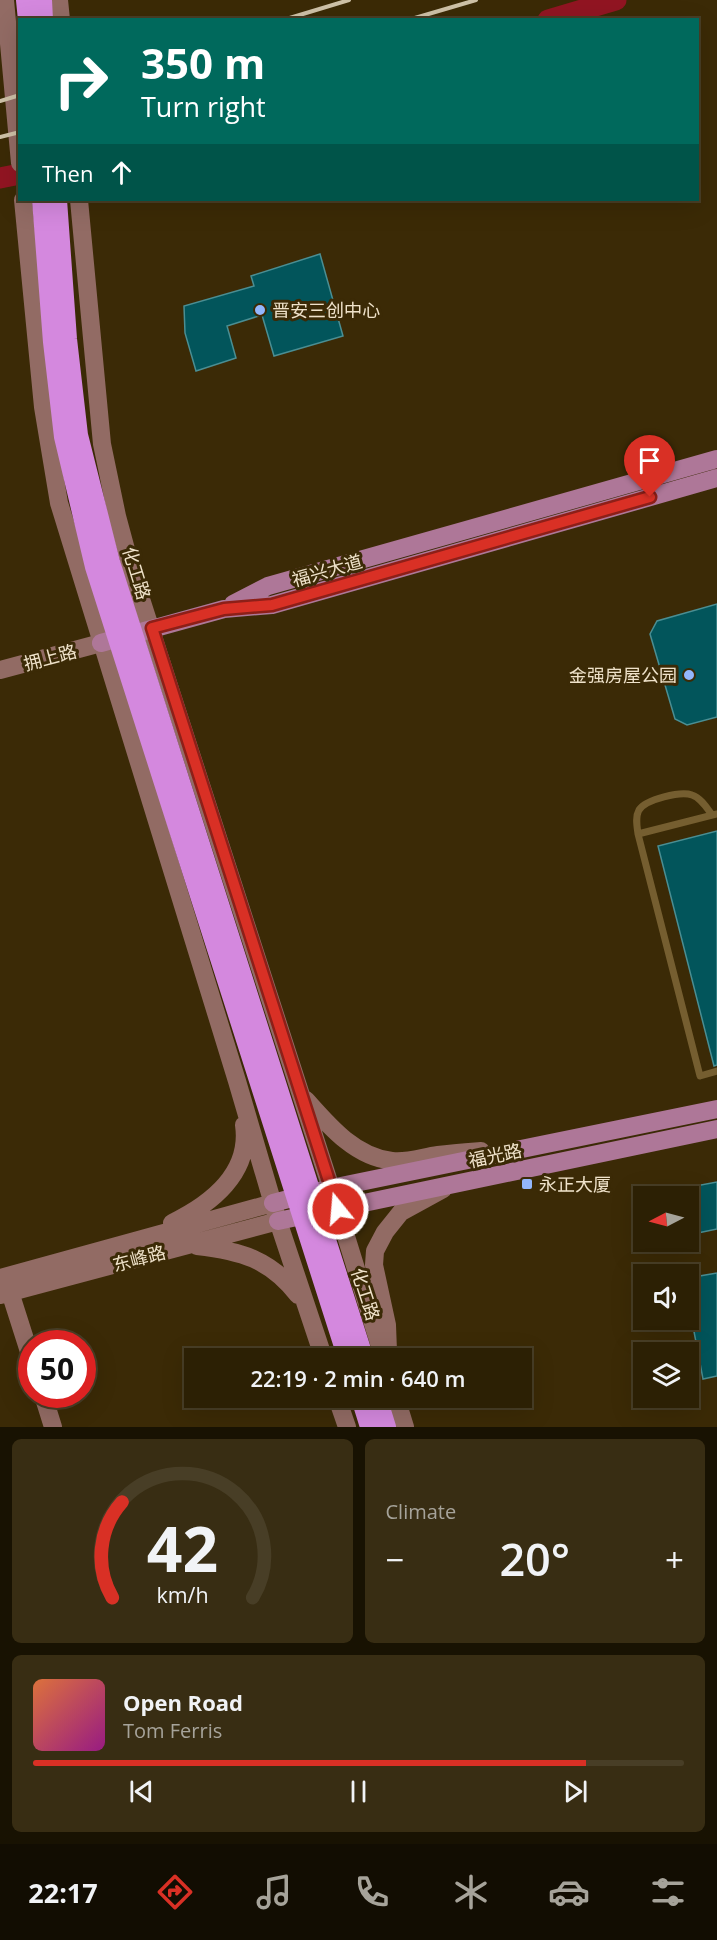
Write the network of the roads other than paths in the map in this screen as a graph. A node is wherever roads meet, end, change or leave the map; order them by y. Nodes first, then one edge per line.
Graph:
1 (5, 0) edge
2 (25, 0) edge
3 (43, 0) edge
4 (59, 0) edge
5 (27, 18) edge
6 (44, 18) edge
7 (61, 18) edge
8 (18, 141) edge
9 (23, 201) edge
10 (41, 201) edge
11 (58, 201) edge
12 (79, 201) edge
13 (717, 459) edge
14 (717, 478) edge
15 (224, 609) junction
16 (152, 628) junction
17 (101, 643) junction
18 (0, 670) edge
19 (715, 815) edge
20 (638, 834) junction
21 (717, 1071) edge
22 (237, 1082) junction
23 (300, 1094) junction
24 (717, 1109) edge
25 (717, 1129) edge
26 (524, 1148) junction
27 (454, 1184) junction
28 (332, 1188) junction
29 (273, 1203) junction
30 (338, 1209) junction
31 (278, 1221) junction
32 (135, 1241) junction
33 (190, 1245) junction
34 (3, 1281) edge
35 (305, 1304) junction
36 (21, 1330) edge
37 (320, 1348) edge
38 (343, 1348) edge
39 (361, 1348) edge
40 (381, 1348) edge
41 (388, 1348) edge
42 (47, 1408) edge
43 (340, 1408) edge
44 (363, 1408) edge
45 (381, 1408) edge
46 (399, 1408) edge
47 (53, 1427) edge
48 (347, 1427) edge
49 (369, 1427) edge
50 (387, 1427) edge
51 (405, 1427) edge

1 - 8 main road
2 - 5 highway
3 - 6 highway
4 - 7 main road
9 - 17 main road
10 - 38 highway, 化工路
11 - 39 highway, 化工路
12 - 16 main road
13 - 15 main road, 福兴大道
14 - 15 main road, 福兴大道
15 - 16 main road
16 - 17 main road
16 - 23 main road
17 - 18 main road, 拥上路
17 - 22 main road
19 - 20 lane
19 - 20 lane
20 - 21 lane
22 - 29 main road
22 - 32 main road
23 - 26 main road
23 - 28 main road
24 - 26 main road, 福光路
25 - 27 main road, 福光路
26 - 28 main road, 福光路
27 - 30 main road, 福光路
27 - 41 main road
28 - 29 main road, 福光路
28 - 30 main road
29 - 31 main road
29 - 32 main road, 东峰路
30 - 31 main road, 福光路
30 - 40 main road
31 - 33 main road, 东峰路
31 - 35 main road
32 - 34 main road, 东峰路
33 - 34 main road, 东峰路
33 - 35 main road
34 - 36 main road
35 - 37 main road
42 - 47 main road
43 - 48 main road
44 - 49 highway
45 - 50 highway
46 - 51 main road

